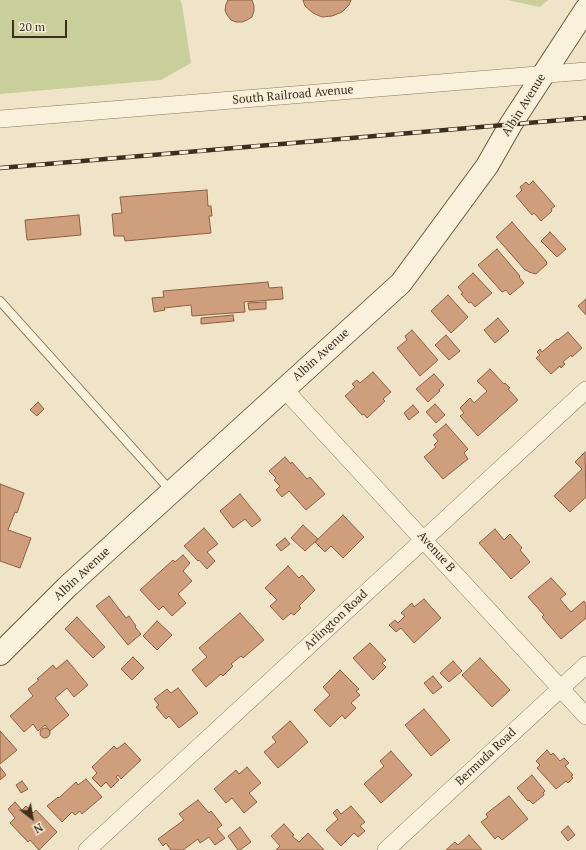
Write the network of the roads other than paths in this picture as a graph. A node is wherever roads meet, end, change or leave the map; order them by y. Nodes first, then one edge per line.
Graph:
1 (586, 9) edge
2 (586, 71) edge
3 (543, 74) junction
4 (0, 119) edge
5 (0, 300) edge
6 (284, 389) junction
7 (586, 390) edge
8 (172, 492) junction
9 (424, 539) junction
10 (0, 654) edge
11 (586, 665) edge
12 (560, 689) junction
13 (586, 716) edge
14 (87, 850) edge
15 (386, 850) edge

1 - 3 street, Albin Avenue
2 - 3 street, South Railroad Avenue
3 - 4 street, South Railroad Avenue
3 - 6 street, Albin Avenue
5 - 8 lane
6 - 8 street, Albin Avenue
6 - 9 street, Avenue B
7 - 9 street, Arlington Road
8 - 10 street, Albin Avenue
9 - 12 street, Avenue B
9 - 14 street, Arlington Road
11 - 12 street, Bermuda Road
12 - 13 street, Avenue B
12 - 15 street, Bermuda Road

